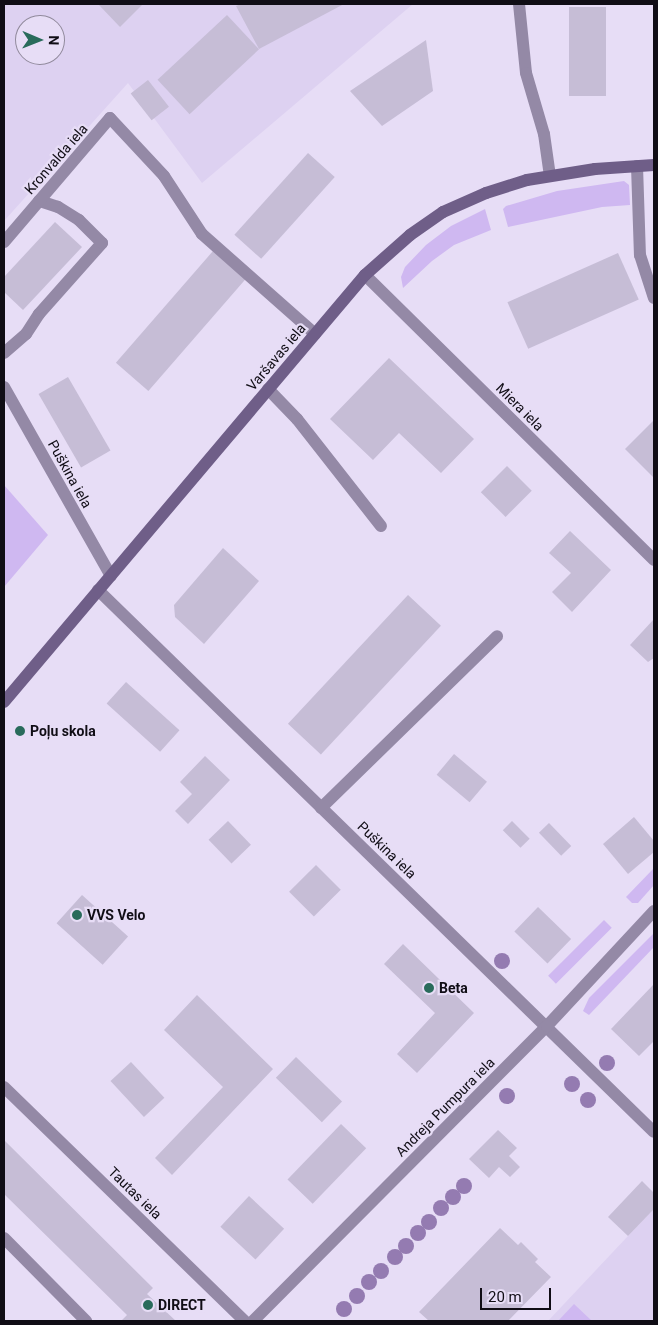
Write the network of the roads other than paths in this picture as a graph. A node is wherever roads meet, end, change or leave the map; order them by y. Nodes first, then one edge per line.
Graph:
1 (518, 4) edge
2 (654, 165) edge
3 (637, 166) junction
4 (550, 176) junction
5 (39, 201) junction
6 (4, 242) edge
7 (365, 275) junction
8 (654, 298) edge
9 (315, 334) junction
10 (4, 353) edge
11 (4, 387) edge
12 (268, 389) junction
13 (381, 526) dead end
14 (654, 560) edge
15 (111, 576) junction
16 (98, 590) junction
17 (497, 636) dead end
18 (4, 702) edge
19 (321, 808) junction
20 (654, 911) edge
21 (547, 1026) junction
22 (4, 1087) edge
23 (654, 1132) edge
24 (4, 1238) edge
25 (86, 1321) edge
26 (245, 1321) edge
27 (253, 1321) edge

1 - 4 street
2 - 3 street, Varšavas iela
3 - 4 street, Varšavas iela
3 - 8 street
4 - 7 street, Varšavas iela
5 - 6 street, Kronvalda iela
5 - 9 street, Kronvalda iela
5 - 10 street
7 - 9 street, Varšavas iela
7 - 14 street, Miera iela
9 - 12 street, Varšavas iela
11 - 15 street, Puškina iela
12 - 13 street
12 - 15 street, Varšavas iela
15 - 16 street, Varšavas iela
16 - 18 street, Varšavas iela
16 - 19 street, Puškina iela
17 - 19 street
19 - 21 street, Puškina iela
20 - 21 street, Andreja Pumpura iela
21 - 23 street, Puškina iela
21 - 27 street, Andreja Pumpura iela
22 - 26 street, Tautas iela
24 - 25 street

